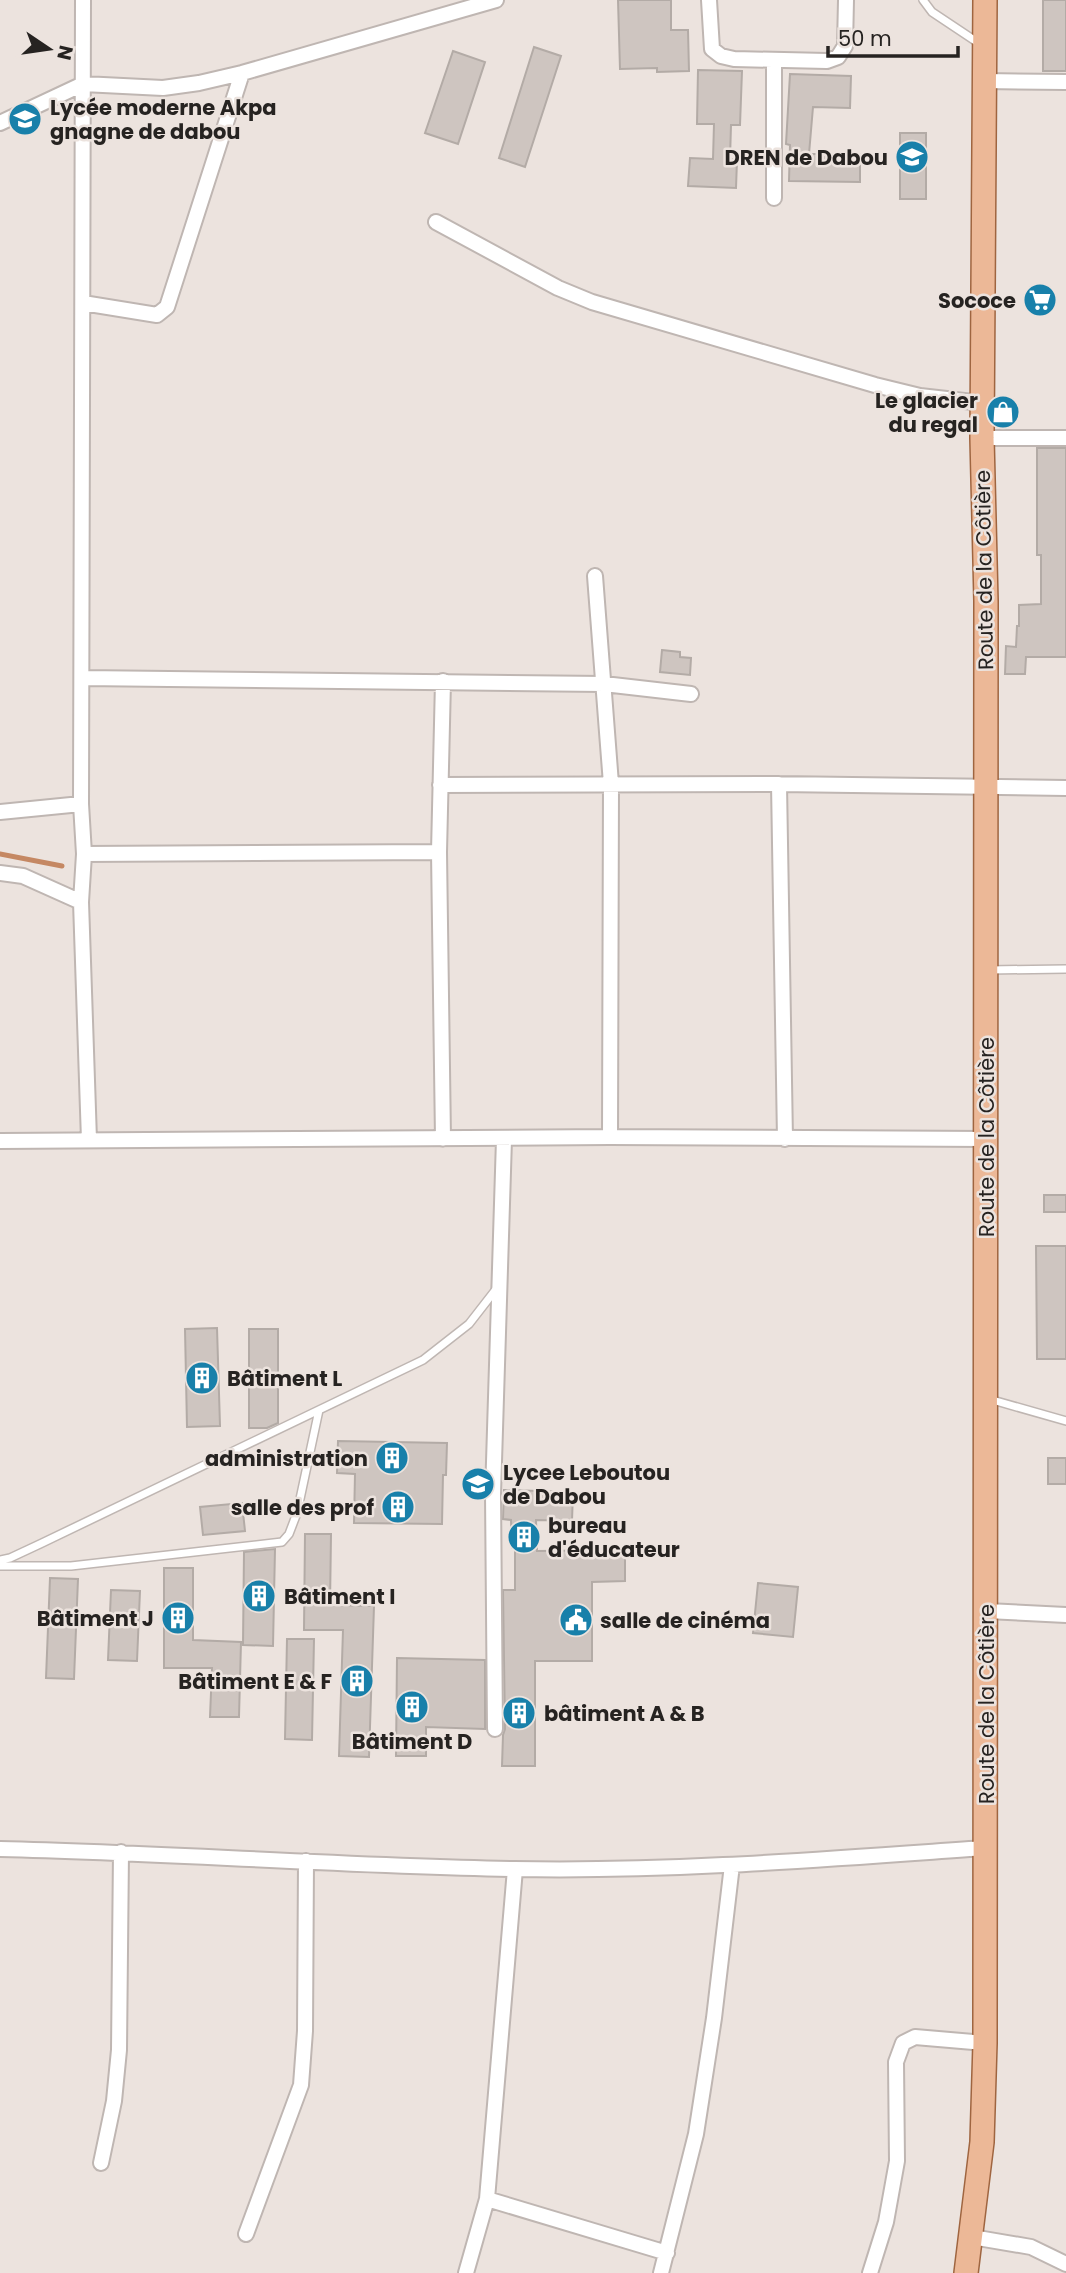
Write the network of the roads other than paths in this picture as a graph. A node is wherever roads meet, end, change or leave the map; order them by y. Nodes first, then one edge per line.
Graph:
1 (83, 0) edge
2 (496, 0) edge
3 (709, 0) edge
4 (846, 0) edge
5 (923, 0) edge
6 (985, 0) edge
7 (984, 47) junction
8 (774, 61) junction
9 (242, 73) junction
10 (984, 81) junction
11 (1066, 82) edge
12 (83, 84) junction
13 (0, 123) edge
14 (774, 198) dead end
15 (436, 222) dead end
16 (83, 303) junction
17 (982, 403) junction
18 (982, 438) junction
19 (1066, 438) edge
20 (595, 576) dead end
21 (83, 678) junction
22 (443, 681) junction
23 (604, 684) junction
24 (691, 694) dead end
25 (611, 784) junction
26 (779, 784) junction
27 (440, 785) junction
28 (986, 788) junction
29 (1066, 788) edge
30 (81, 804) junction
31 (0, 812) edge
32 (439, 852) junction
33 (84, 854) junction
34 (0, 873) edge
35 (82, 902) junction
36 (1066, 969) edge
37 (985, 970) junction
38 (610, 1137) junction
39 (443, 1139) junction
40 (504, 1139) junction
41 (785, 1139) junction
42 (987, 1139) junction
43 (89, 1140) junction
44 (0, 1141) edge
45 (500, 1285) junction
46 (985, 1398) junction
47 (319, 1410) junction
48 (1066, 1421) edge
49 (0, 1560) edge
50 (0, 1566) edge
51 (987, 1611) junction
52 (1066, 1615) edge
53 (495, 1729) dead end
54 (0, 1849) edge
55 (985, 1849) junction
56 (121, 1852) junction
57 (306, 1861) junction
58 (732, 1866) junction
59 (515, 1869) junction
60 (985, 2043) junction
61 (101, 2163) dead end
62 (487, 2199) junction
63 (246, 2234) dead end
64 (972, 2237) junction
65 (667, 2253) junction
66 (1066, 2264) edge
67 (466, 2273) edge
68 (661, 2273) edge
69 (870, 2273) edge
70 (966, 2273) edge

1 - 12 street
2 - 9 street
3 - 8 street
4 - 8 street
5 - 7 lane
6 - 7 main road, Route de la Côtière
7 - 10 main road, Route de la Côtière
8 - 14 street
9 - 12 street
9 - 16 street
10 - 11 street
10 - 17 main road, Route de la Côtière
12 - 13 street
12 - 16 street
15 - 17 street
16 - 21 street
17 - 18 main road, Route de la Côtière
18 - 19 street
18 - 28 main road, Route de la Côtière
20 - 23 street
21 - 22 street
21 - 30 street
22 - 23 street
22 - 27 street
23 - 24 street
23 - 25 street
25 - 26 street
25 - 27 street
25 - 38 street
26 - 28 street
26 - 41 street
27 - 32 street
28 - 29 street
28 - 37 main road, Route de la Côtière
30 - 31 street
30 - 33 street
32 - 33 street
32 - 39 street
33 - 35 street
34 - 35 street
35 - 43 street
36 - 37 lane
37 - 42 main road, Route de la Côtière
38 - 40 street
38 - 41 street
39 - 40 street
39 - 43 street
40 - 45 street
41 - 42 street
42 - 46 main road, Route de la Côtière
43 - 44 street
45 - 47 lane
45 - 53 street
46 - 48 lane
46 - 51 main road, Route de la Côtière
47 - 49 lane
47 - 50 lane
51 - 52 street
51 - 55 main road, Route de la Côtière
54 - 56 street
55 - 58 street
55 - 60 main road, Route de la Côtière
56 - 57 street
56 - 61 street
57 - 59 street
57 - 63 street
58 - 59 street
58 - 65 street
59 - 62 street
60 - 64 main road, Route de la Côtière
60 - 69 street
62 - 65 street
62 - 67 street
64 - 66 street
64 - 70 main road, Route de la Côtière
65 - 68 street

